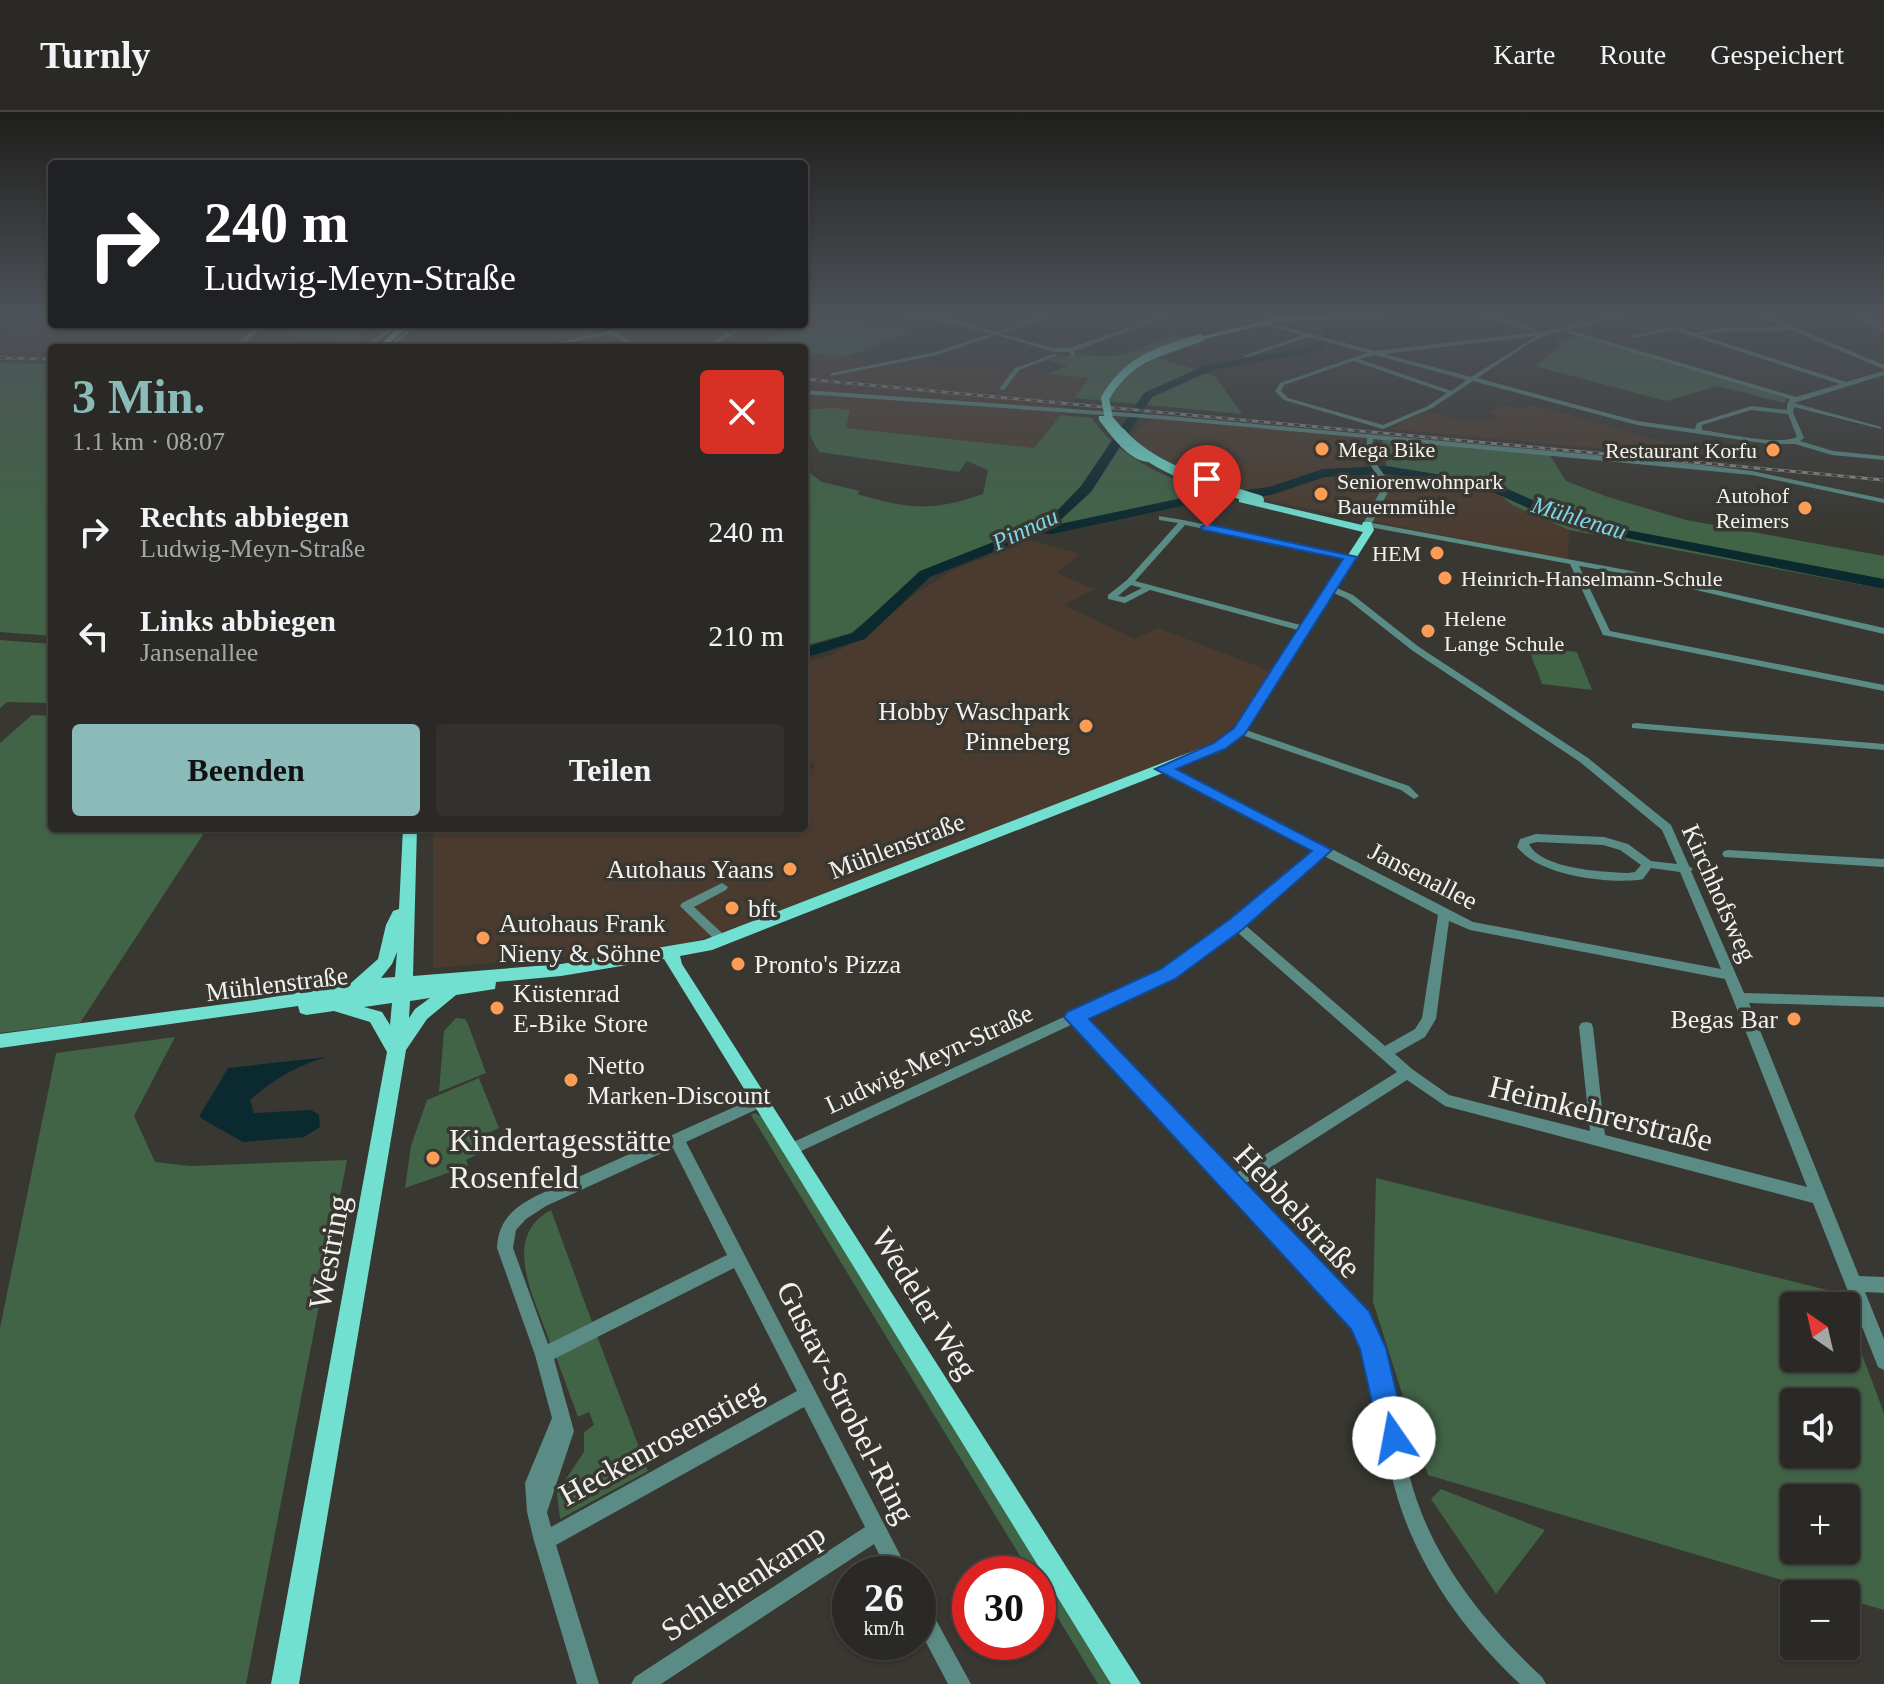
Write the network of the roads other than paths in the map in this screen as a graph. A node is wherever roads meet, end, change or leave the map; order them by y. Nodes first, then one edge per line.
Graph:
1 (1110, 389) edge
2 (1280, 389) edge
3 (1441, 389) edge
4 (1458, 389) edge
5 (1508, 389) edge
6 (1744, 389) edge
7 (1831, 389) edge
8 (808, 392) edge
9 (1452, 393) junction
10 (1792, 405) junction
11 (1879, 428) dead end
12 (1698, 433) junction
13 (1370, 436) junction
14 (1795, 442) junction
15 (1884, 458) edge
16 (1884, 501) edge
17 (1162, 518) dead end
18 (1183, 522) junction
19 (1365, 527) junction
20 (1351, 557) junction
21 (1573, 561) junction
22 (1130, 582) junction
23 (1149, 587) junction
24 (1330, 588) junction
25 (1305, 629) junction
26 (1884, 631) edge
27 (1884, 688) edge
28 (1636, 726) dead end
29 (1240, 731) junction
30 (1884, 747) edge
31 (1163, 769) junction
32 (1414, 796) dead end
33 (410, 832) edge
34 (1324, 850) junction
35 (1728, 854) dead end
36 (1884, 863) edge
37 (1648, 864) junction
38 (1687, 869) junction
39 (722, 887) dead end
40 (405, 906) junction
41 (1444, 913) junction
42 (1236, 924) junction
43 (718, 936) dead end
44 (671, 954) junction
45 (561, 970) junction
46 (1729, 975) junction
47 (402, 990) junction
48 (457, 990) junction
49 (343, 991) junction
50 (1740, 998) junction
51 (1884, 1002) edge
52 (328, 1005) junction
53 (1075, 1017) junction
54 (141, 1023) junction
55 (1586, 1027) dead end
56 (0, 1041) edge
57 (395, 1050) junction
58 (1385, 1053) junction
59 (1407, 1073) junction
60 (761, 1101) junction
61 (677, 1140) junction
62 (1598, 1141) junction
63 (792, 1149) junction
64 (1231, 1184) junction
65 (1818, 1197) junction
66 (730, 1246) junction
67 (1854, 1284) junction
68 (1884, 1285) edge
69 (544, 1355) junction
70 (1884, 1361) edge
71 (808, 1395) junction
72 (876, 1531) junction
73 (544, 1541) junction
74 (890, 1556) edge
75 (936, 1640) edge
76 (285, 1684) edge
77 (588, 1684) edge
78 (642, 1684) edge
79 (960, 1684) edge
80 (1127, 1684) edge
81 (1535, 1684) edge

1 - 19 main road, bridge
2 - 9 street
3 - 9 street
4 - 9 street
5 - 12 street
6 - 10 street
7 - 10 street
8 - 13 street
10 - 11 street
10 - 12 street
10 - 14 street
12 - 14 street
13 - 16 street
13 - 19 street, Mühlenstraße
14 - 15 street
17 - 18 street
18 - 20 street
18 - 22 street
19 - 20 main road, Mühlenstraße
19 - 21 street
20 - 24 main road, Mühlenstraße
21 - 26 street
21 - 27 street
22 - 23 street
22 - 23 street
23 - 25 street
24 - 25 main road, Mühlenstraße
24 - 38 street, Kirchhofsweg
25 - 29 main road, Mühlenstraße
28 - 30 street
29 - 31 main road, Mühlenstraße
29 - 32 street
31 - 34 street, Jansenallee
31 - 44 main road, Mühlenstraße
33 - 40 main road, Westring
34 - 41 street, Jansenallee
34 - 42 street, Ludwig-Meyn-Straße
35 - 36 street
37 - 37 street
37 - 38 street
38 - 46 street, Kirchhofsweg
39 - 43 street
40 - 47 main road, Westring
40 - 49 main road
41 - 46 street, Jansenallee
41 - 58 street
42 - 53 street, Ludwig-Meyn-Straße
42 - 58 street, Heimkehrerstraße
44 - 45 main road, Mühlenstraße
44 - 60 main road, Wedeler Weg
45 - 47 main road, Mühlenstraße
45 - 48 main road, Mühlenstraße
46 - 50 street, Kirchhofsweg
47 - 48 main road, Mühlenstraße
47 - 49 main road, Mühlenstraße
47 - 52 main road, Mühlenstraße
47 - 57 main road, Westring
48 - 57 main road
49 - 54 main road, Mühlenstraße
50 - 51 street
50 - 65 street, Kirchhofsweg
52 - 54 main road, Mühlenstraße
52 - 57 main road
53 - 63 street, Ludwig-Meyn-Straße
53 - 64 street, Hebbelstraße
54 - 56 main road, Mühlenstraße
55 - 62 street
57 - 76 main road, Westring
58 - 59 street, Heimkehrerstraße
59 - 62 street, Heimkehrerstraße
59 - 64 street
60 - 61 street
60 - 63 main road, Wedeler Weg
61 - 66 street, Gustav-Strobel-Ring
61 - 69 street
62 - 65 street, Heimkehrerstraße
63 - 80 main road, Wedeler Weg
64 - 81 street, Hebbelstraße
65 - 67 street, Kirchhofsweg
66 - 69 street
66 - 71 street, Gustav-Strobel-Ring
67 - 68 street
67 - 70 street, Kirchhofsweg
69 - 73 street
71 - 72 street, Gustav-Strobel-Ring
71 - 73 street, Heckenrosenstieg
72 - 74 street, Gustav-Strobel-Ring
72 - 78 street, Schlehenkamp
73 - 77 street
75 - 79 street

